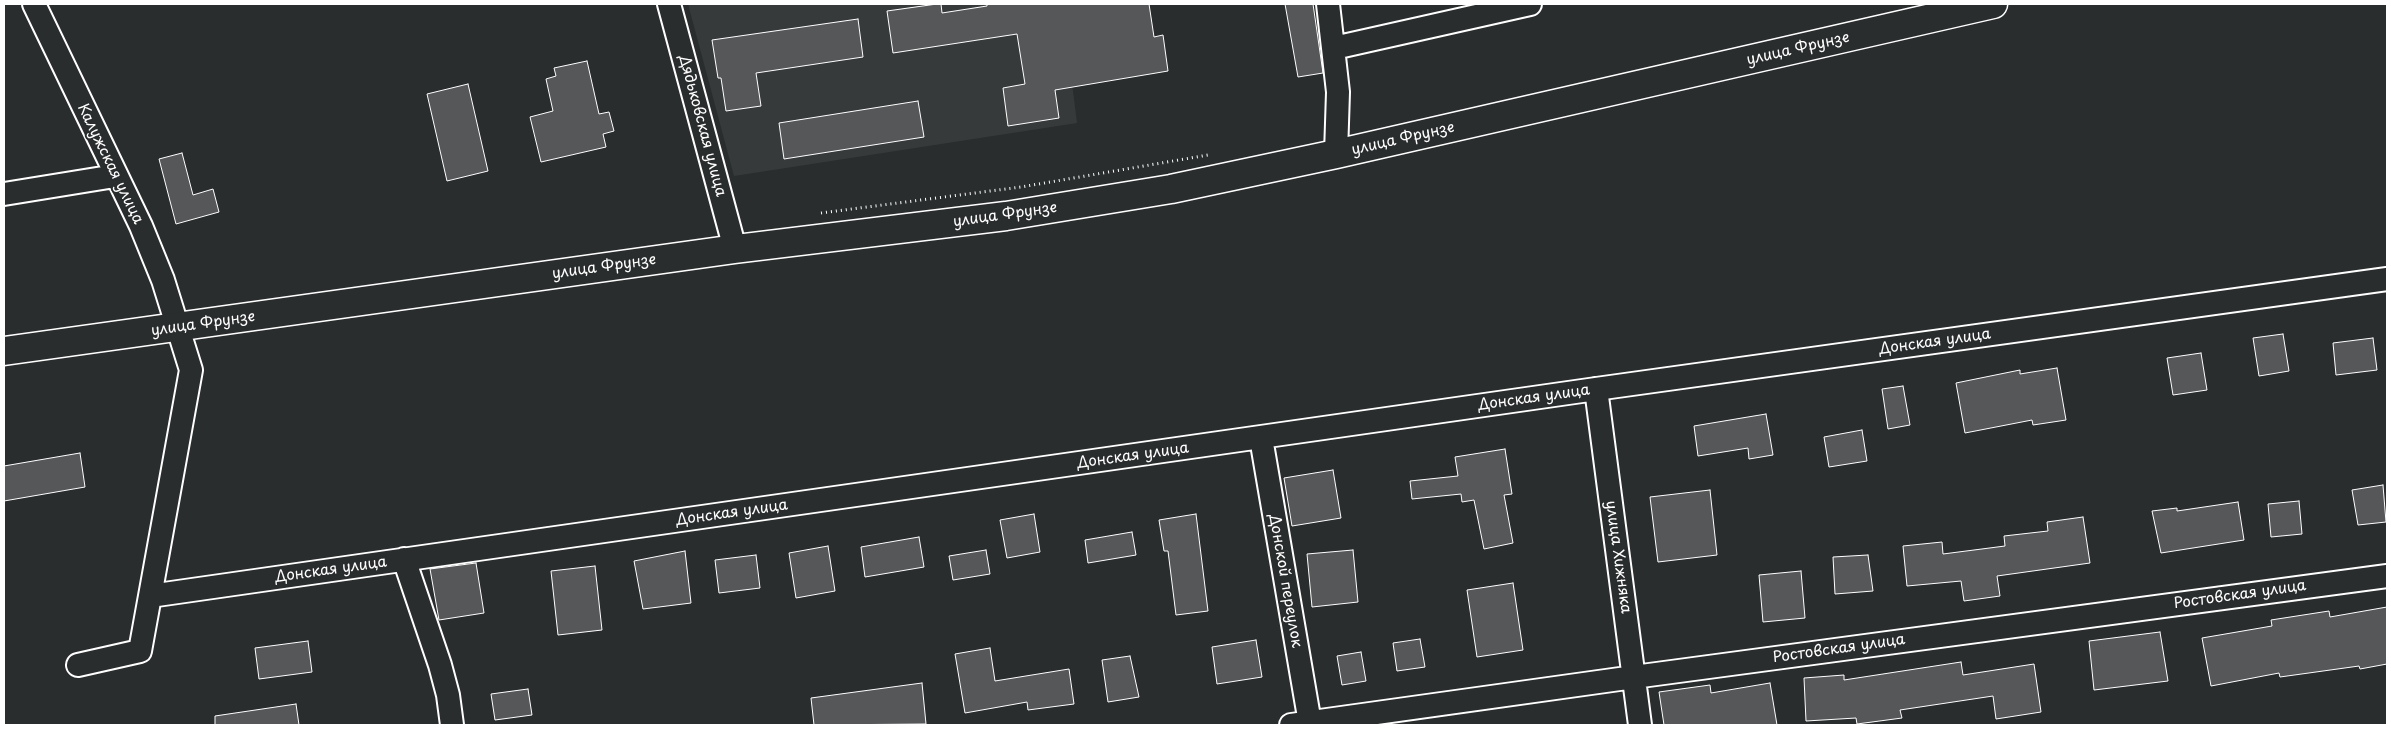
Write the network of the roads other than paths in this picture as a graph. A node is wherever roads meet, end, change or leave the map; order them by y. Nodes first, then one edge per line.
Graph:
1 (34, 4) edge
2 (669, 4) edge
3 (1328, 4) edge
4 (1530, 4) edge
5 (1993, 4) edge
6 (1334, 48) junction
7 (1336, 154) junction
8 (115, 176) junction
9 (4, 194) edge
10 (735, 249) junction
11 (2387, 279) edge
12 (179, 327) junction
13 (4, 351) edge
14 (1596, 389) junction
15 (1261, 438) junction
16 (404, 559) junction
17 (2387, 576) edge
18 (150, 596) junction
19 (78, 665) dead end
20 (1634, 677) junction
21 (1300, 724) edge
22 (452, 725) edge
23 (1640, 725) edge

1 - 8 street, Калужская улица
2 - 10 street, Дядьковская улица
3 - 6 street
4 - 6 street
5 - 7 main road, улица Фрунзе
6 - 7 street
7 - 10 main road, улица Фрунзе
8 - 9 street
8 - 12 street, Калужская улица
10 - 12 main road, улица Фрунзе
11 - 14 street, Донская улица
12 - 13 main road, улица Фрунзе
12 - 18 street
14 - 15 street, Донская улица
14 - 20 street, улица Хижняка
15 - 16 street, Донская улица
15 - 21 street, Донской переулок
16 - 18 street, Донская улица
16 - 22 street
17 - 20 street, Ростовская улица
18 - 19 street
20 - 21 street, Ростовская улица
20 - 23 street, улица Хижняка

